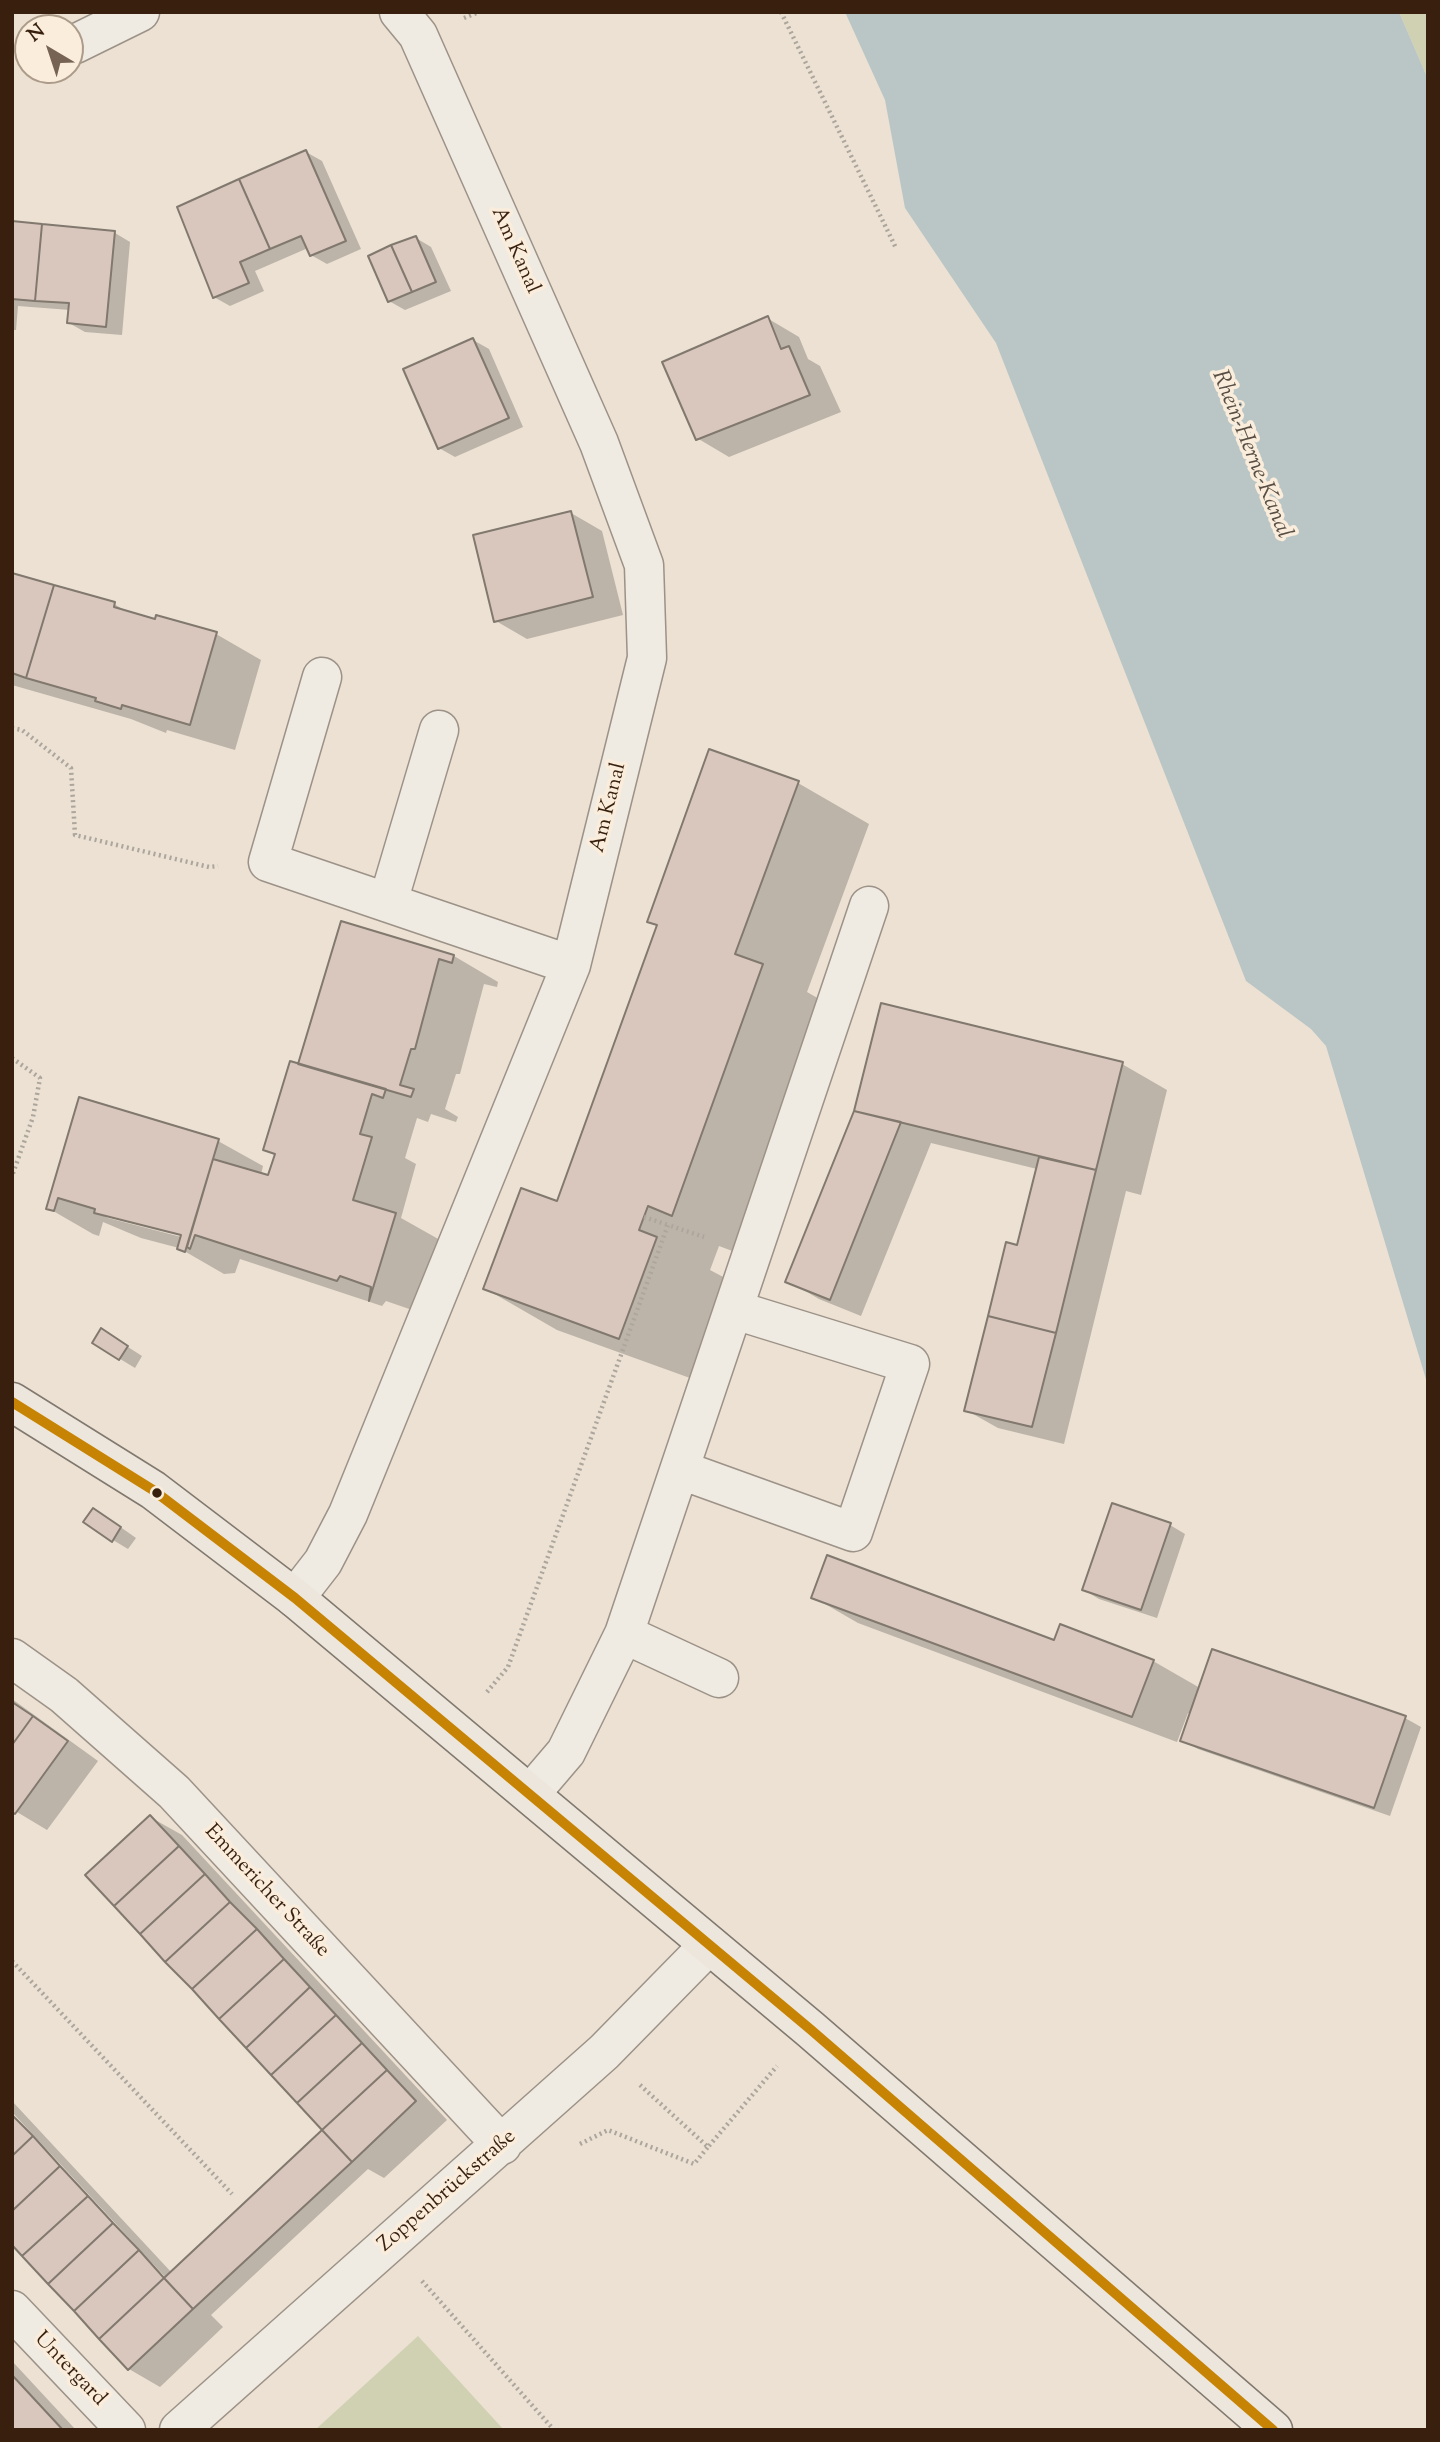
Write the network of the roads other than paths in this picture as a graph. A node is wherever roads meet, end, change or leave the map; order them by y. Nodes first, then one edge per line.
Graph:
1 (140, 12) edge
2 (400, 12) edge
3 (84, 40) edge
4 (322, 677) dead end
5 (439, 730) dead end
6 (387, 902) junction
7 (869, 906) dead end
8 (571, 965) junction
9 (735, 1310) junction
10 (12, 1402) edge
11 (681, 1470) junction
12 (295, 1598) junction
13 (624, 1634) junction
14 (12, 1658) edge
15 (719, 1678) dead end
16 (531, 1793) junction
17 (709, 1945) junction
18 (502, 2145) junction
19 (12, 2310) edge
20 (125, 2430) edge
21 (179, 2430) edge
22 (1273, 2430) edge

1 - 3 street
2 - 8 street, Am Kanal
4 - 6 street
5 - 6 street
6 - 8 street
7 - 9 street
8 - 12 street, Am Kanal
9 - 11 street
9 - 11 street
10 - 12 main road
11 - 13 street
12 - 16 main road
13 - 15 street
13 - 16 street
14 - 18 street, Emmericher Straße
16 - 17 main road
17 - 18 street, Zoppenbrückstraße
17 - 22 main road
18 - 21 street, Zoppenbrückstraße
19 - 20 street, Untergard

